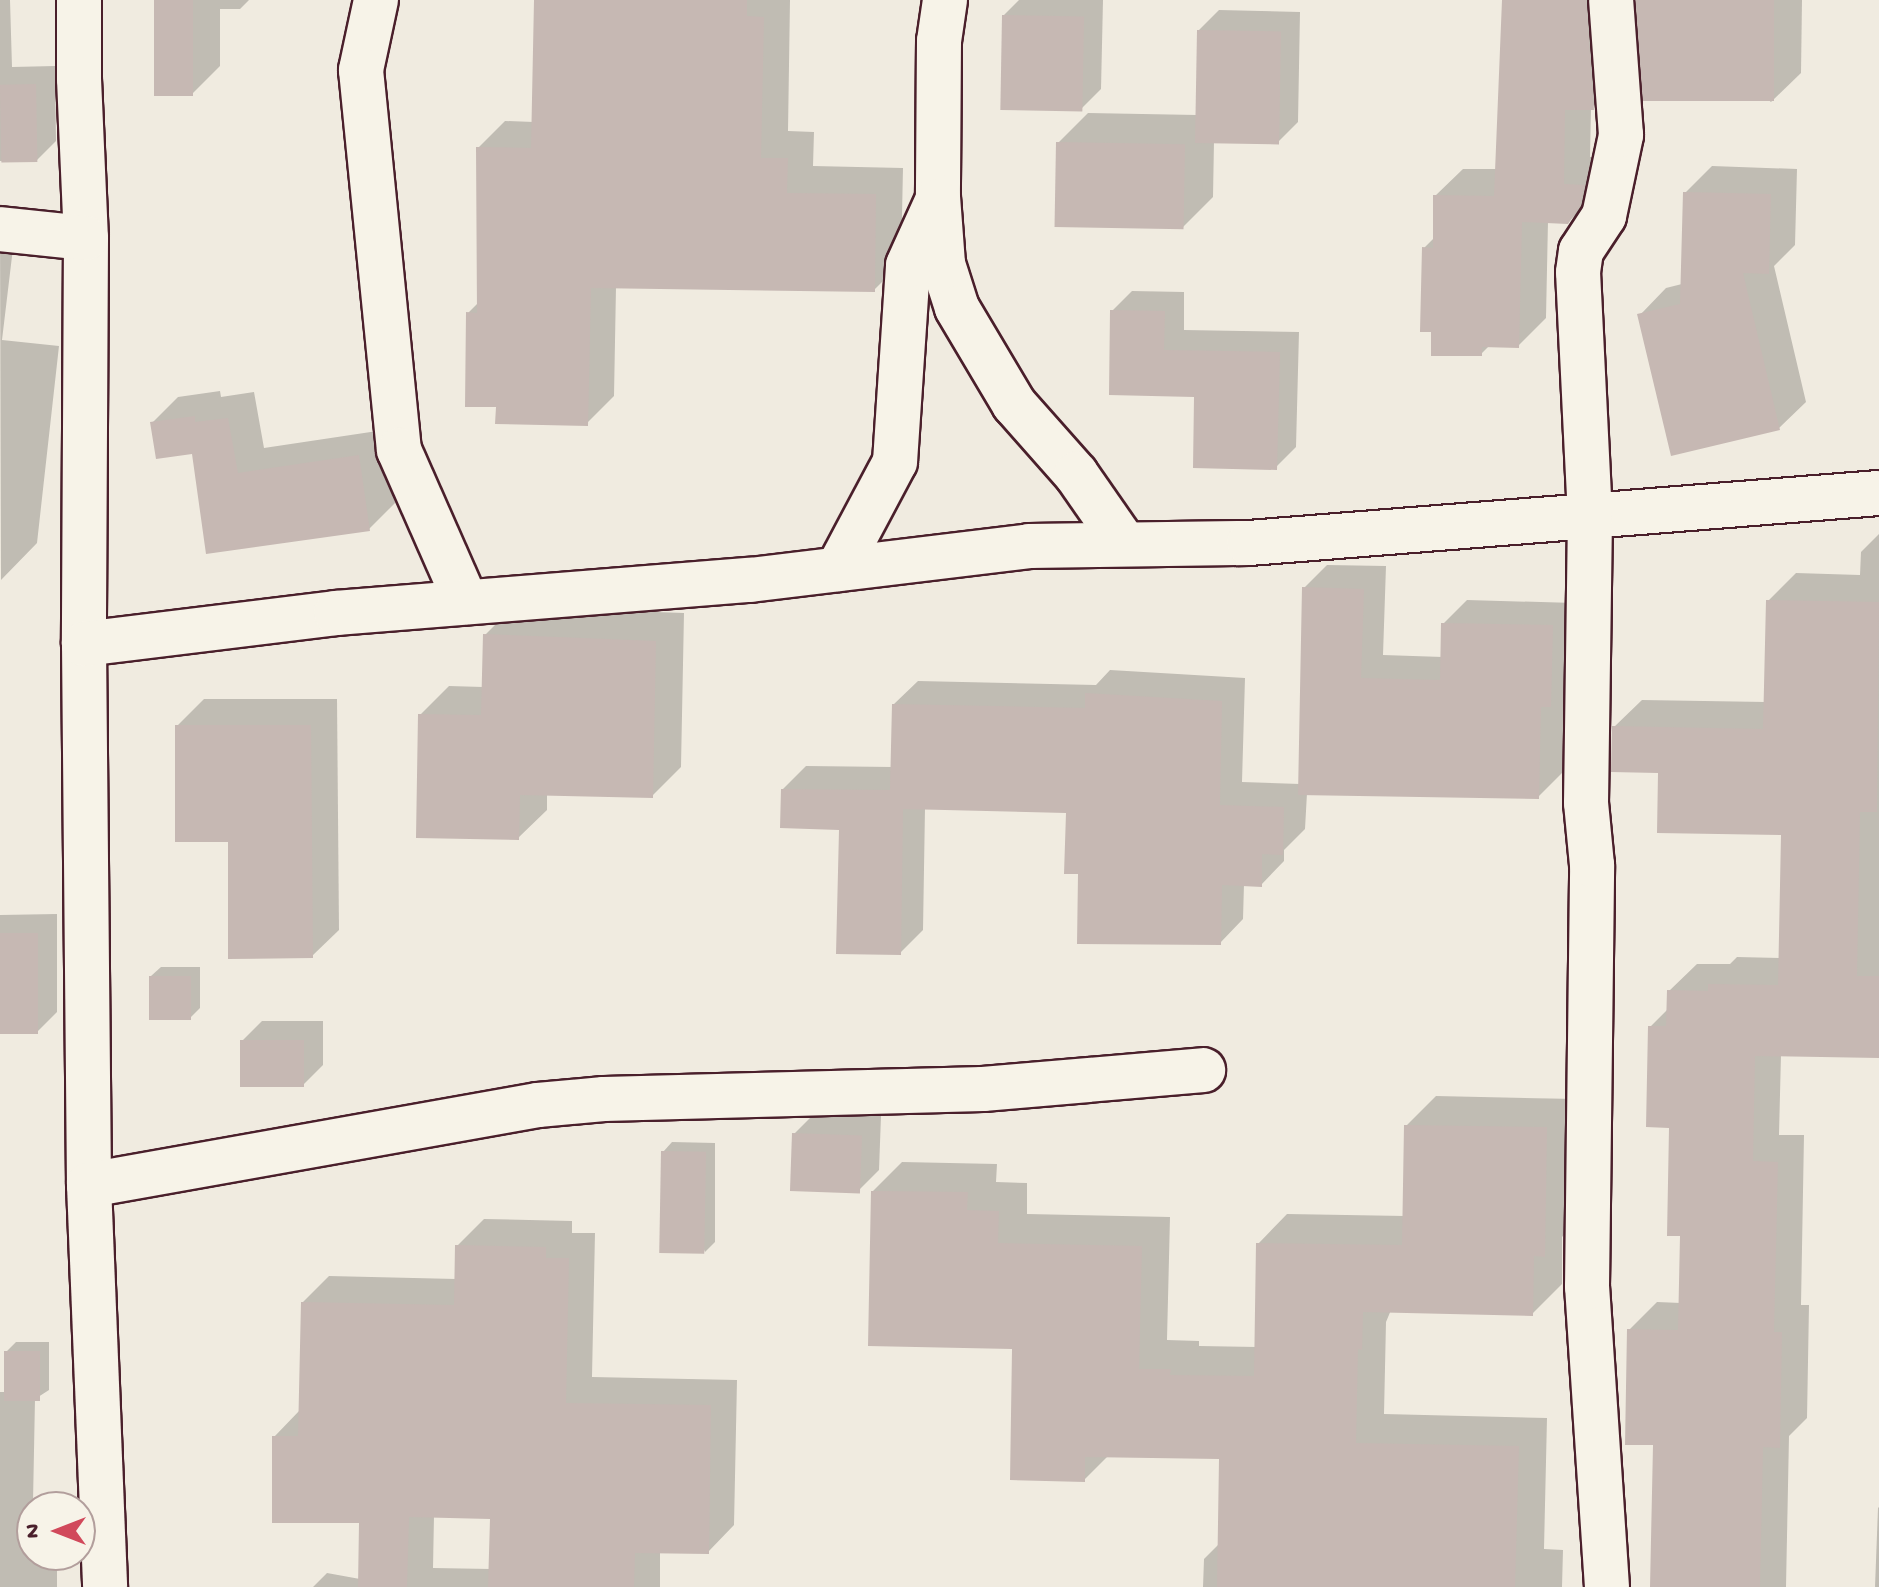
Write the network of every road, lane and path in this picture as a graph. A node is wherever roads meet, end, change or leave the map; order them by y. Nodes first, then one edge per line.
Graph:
1 (79, 0) edge
2 (376, 0) edge
3 (945, 0) edge
4 (1611, 0) edge
5 (938, 197) junction
6 (0, 229) edge
7 (86, 238) junction
8 (1879, 493) edge
9 (1590, 517) junction
10 (1124, 543) junction
11 (838, 569) junction
12 (466, 602) junction
13 (84, 644) junction
14 (1203, 1070) dead end
15 (89, 1185) junction
16 (105, 1587) edge
17 (1607, 1587) edge

1 - 7 street
2 - 12 street
3 - 5 street
4 - 9 street
5 - 10 street
5 - 11 street
6 - 7 street
7 - 13 street
8 - 9 street
9 - 10 street
9 - 17 street
10 - 11 street
11 - 12 street
12 - 13 street
13 - 15 street
14 - 15 street
15 - 16 street

